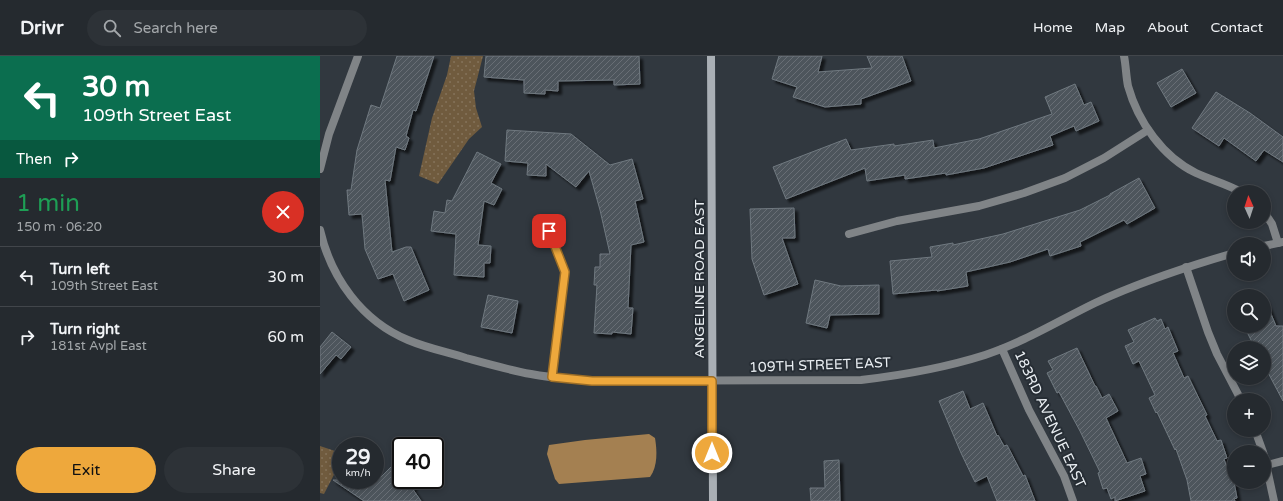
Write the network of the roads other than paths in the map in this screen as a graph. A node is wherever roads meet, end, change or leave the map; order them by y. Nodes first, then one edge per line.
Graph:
1 (358, 56) edge
2 (711, 56) edge
3 (1124, 56) edge
4 (1148, 130) junction
5 (320, 169) edge
6 (1227, 185) edge
7 (1271, 222) edge
8 (320, 230) edge
9 (549, 231) dead end
10 (849, 234) dead end
11 (1281, 243) edge
12 (1271, 245) edge
13 (1227, 255) edge
14 (1186, 267) junction
15 (1002, 348) junction
16 (552, 377) junction
17 (712, 381) junction
18 (1237, 393) edge
19 (1283, 461) edge
20 (1271, 465) edge
21 (1271, 486) edge
22 (713, 501) edge
23 (1073, 501) edge
24 (1274, 501) edge

1 - 5 street
2 - 17 street, ANGELINE ROAD EAST
3 - 4 street
4 - 6 street
4 - 10 street
7 - 11 street
8 - 16 street, 109TH STREET EAST
9 - 16 street
11 - 12 street
13 - 14 street, 109TH STREET EAST
14 - 15 street, 109TH STREET EAST
14 - 18 street
15 - 17 street, 109TH STREET EAST
15 - 23 street, 183RD AVENUE EAST
16 - 17 street, 109TH STREET EAST
17 - 22 street, ANGELINE ROAD EAST
19 - 20 street
21 - 24 street

